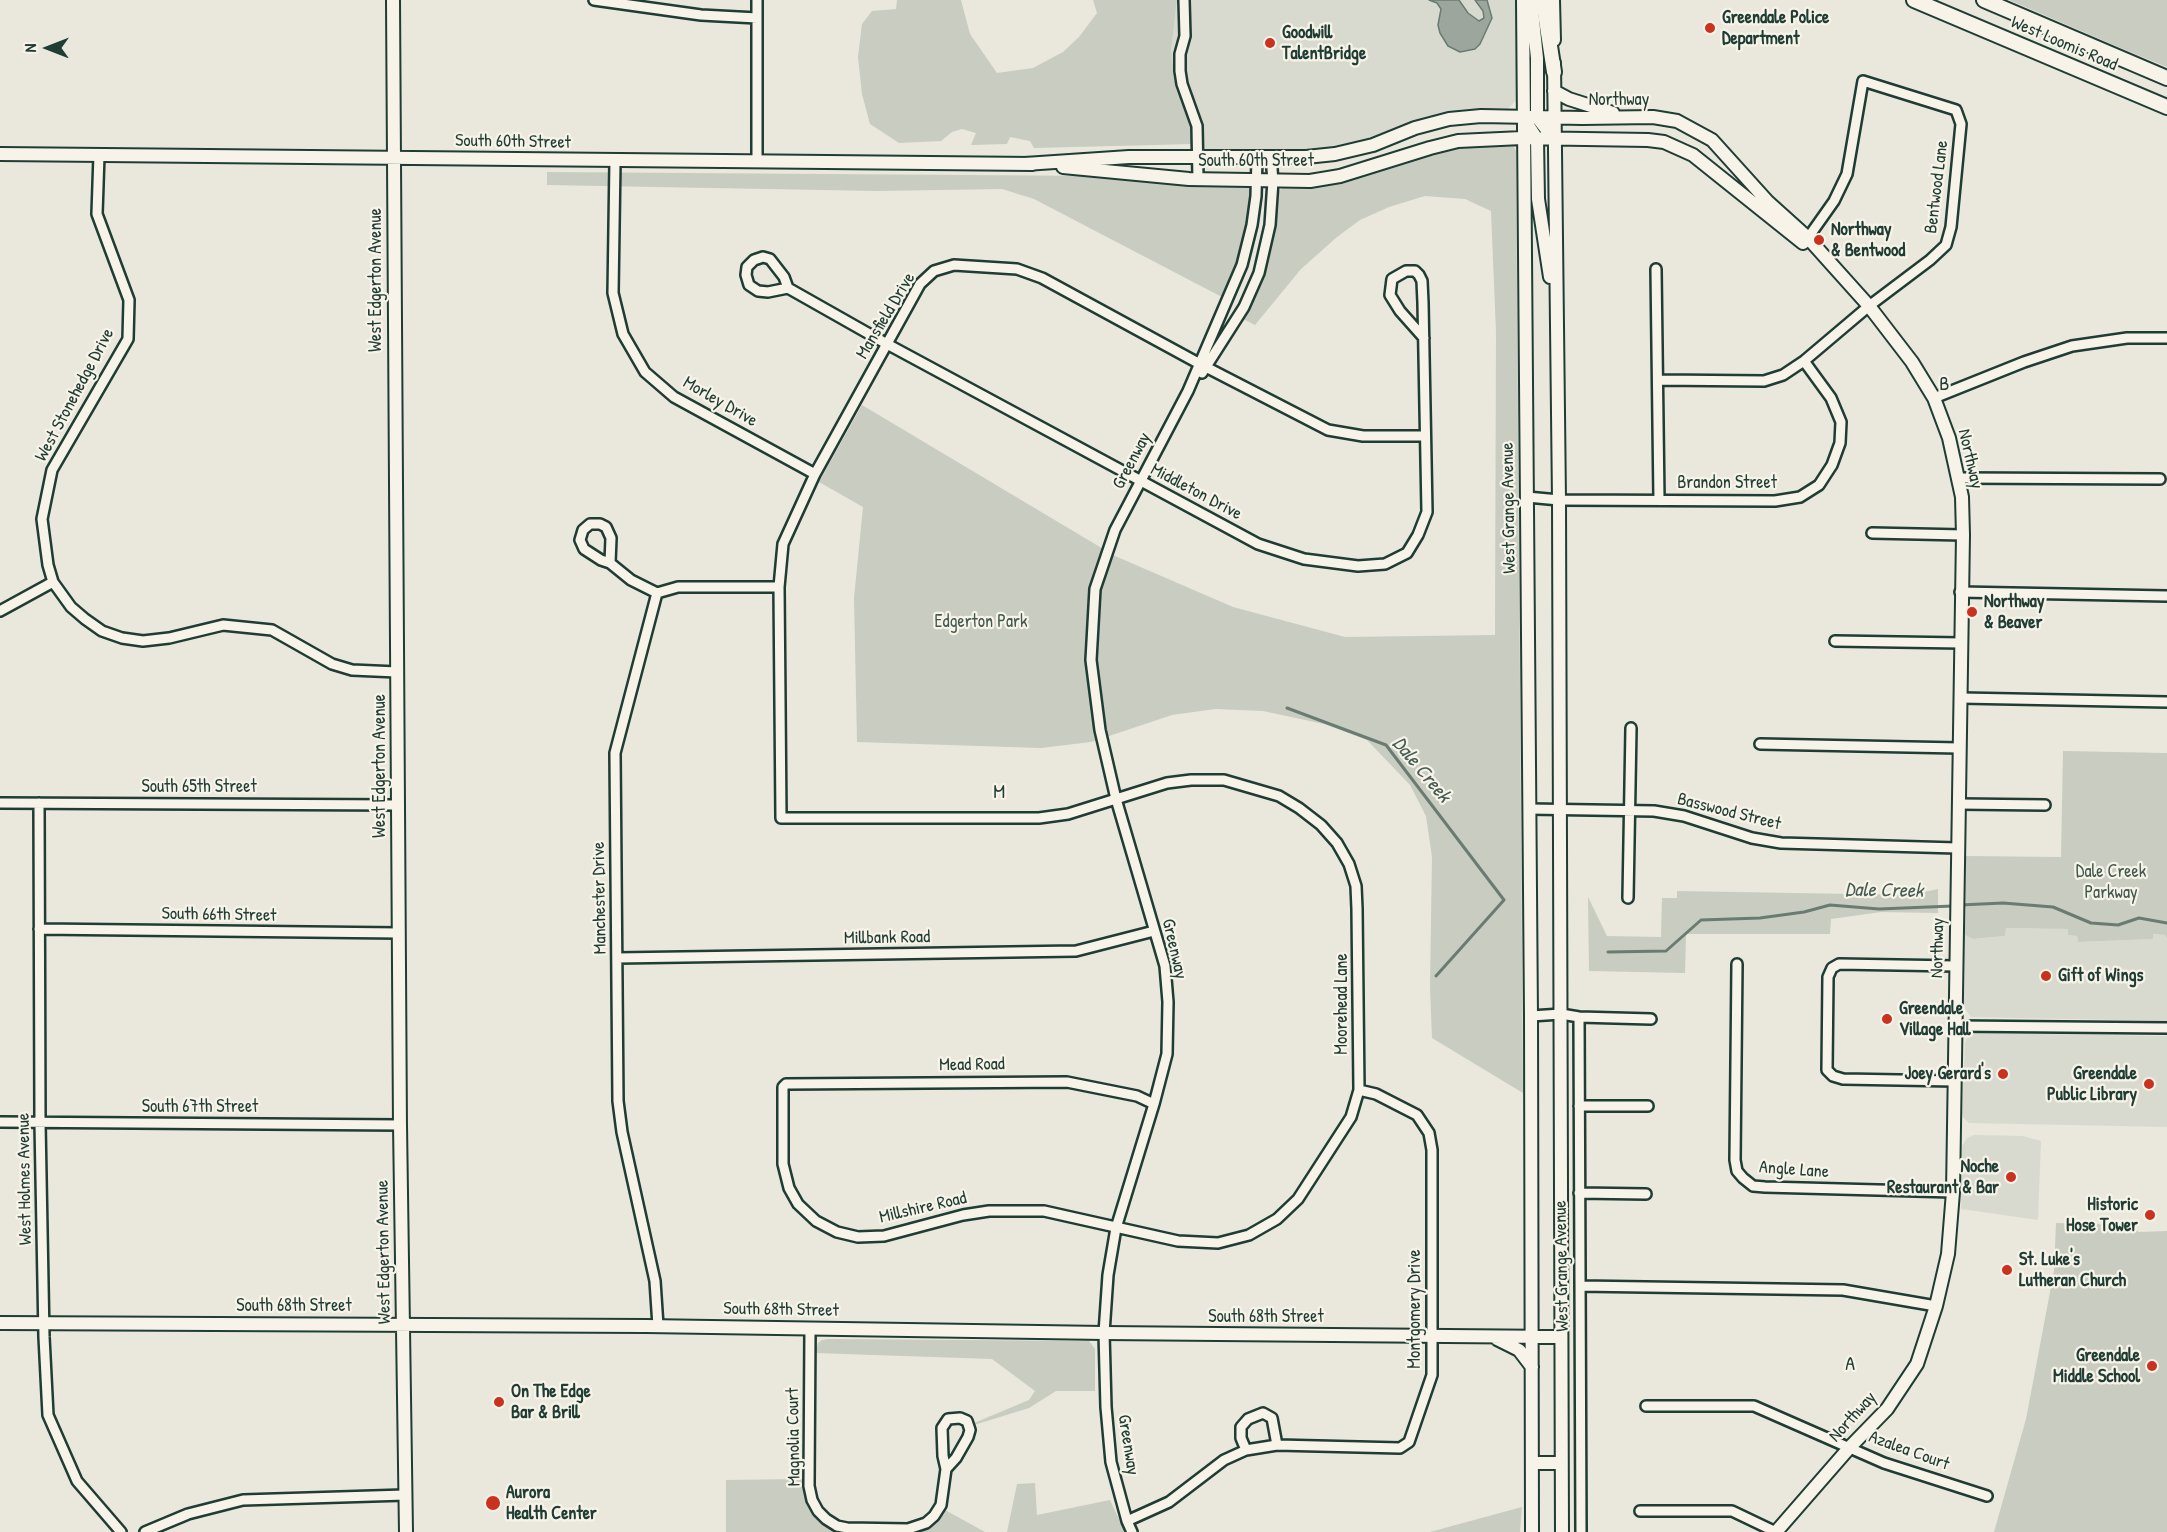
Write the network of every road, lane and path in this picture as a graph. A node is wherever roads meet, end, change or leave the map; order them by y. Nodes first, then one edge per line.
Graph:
1 (393, 0) edge
2 (594, 0) edge
3 (757, 0) edge
4 (1184, 0) edge
5 (1523, 0) edge
6 (1532, 0) edge
7 (1543, 0) edge
8 (1553, 0) edge
9 (1914, 0) edge
10 (1984, 0) edge
11 (756, 18) junction
12 (2046, 26) junction
13 (2034, 51) junction
14 (1554, 72) junction
15 (2167, 78) edge
16 (1554, 91) junction
17 (2167, 107) edge
18 (1522, 116) junction
19 (1537, 117) junction
20 (1629, 117) junction
21 (1554, 118) junction
22 (1522, 138) junction
23 (1537, 139) junction
24 (1554, 139) junction
25 (0, 154) edge
26 (99, 155) junction
27 (1198, 157) junction
28 (1257, 157) junction
29 (1271, 157) junction
30 (393, 158) junction
31 (615, 161) junction
32 (758, 161) junction
33 (1026, 164) junction
34 (1198, 180) junction
35 (1256, 181) junction
36 (1273, 181) junction
37 (1806, 241) junction
38 (1656, 269) dead end
39 (788, 288) junction
40 (1869, 306) junction
41 (1557, 320) junction
42 (1424, 338) junction
43 (2167, 338) edge
44 (887, 344) junction
45 (1804, 361) junction
46 (1203, 366) junction
47 (1658, 380) junction
48 (1934, 398) junction
49 (1425, 436) junction
50 (815, 474) junction
51 (1958, 478) junction
52 (2160, 479) dead end
53 (1140, 480) junction
54 (1527, 497) junction
55 (1559, 500) junction
56 (1659, 500) junction
57 (1872, 533) dead end
58 (1963, 535) junction
59 (610, 563) junction
60 (53, 582) junction
61 (779, 587) junction
62 (1960, 592) junction
63 (657, 593) junction
64 (2167, 596) edge
65 (0, 611) edge
66 (1835, 641) dead end
67 (1961, 643) junction
68 (397, 672) junction
69 (1961, 698) junction
70 (2167, 702) edge
71 (1631, 728) dead end
72 (1760, 744) dead end
73 (1959, 748) junction
74 (1116, 799) junction
75 (0, 803) edge
76 (39, 803) junction
77 (1959, 804) junction
78 (398, 805) junction
79 (2045, 805) dead end
80 (1560, 808) junction
81 (1529, 809) junction
82 (1629, 810) junction
83 (781, 818) joint
84 (1957, 848) junction
85 (1628, 898) dead end
86 (39, 929) junction
87 (1154, 931) junction
88 (399, 933) junction
89 (617, 958) junction
90 (1737, 964) dead end
91 (1956, 966) junction
92 (1561, 1014) junction
93 (1531, 1016) junction
94 (1578, 1017) junction
95 (1651, 1019) dead end
96 (1956, 1026) junction
97 (2167, 1028) edge
98 (1954, 1081) junction
99 (786, 1084) joint
100 (1359, 1090) junction
101 (1154, 1104) junction
102 (1579, 1106) junction
103 (1647, 1106) dead end
104 (0, 1122) edge
105 (40, 1123) junction
106 (400, 1125) junction
107 (1953, 1192) junction
108 (1579, 1193) junction
109 (1646, 1194) dead end
110 (1116, 1228) junction
111 (1580, 1286) junction
112 (1936, 1306) junction
113 (0, 1323) edge
114 (44, 1323) junction
115 (402, 1325) junction
116 (658, 1326) junction
117 (810, 1329) junction
118 (1104, 1333) junction
119 (1433, 1336) junction
120 (1493, 1337) junction
121 (1532, 1337) junction
122 (1561, 1337) junction
123 (1532, 1367) junction
124 (1646, 1406) dead end
125 (1277, 1445) junction
126 (1850, 1447) junction
127 (1246, 1450) junction
128 (1532, 1463) junction
129 (1561, 1463) junction
130 (1581, 1463) junction
131 (946, 1468) junction
132 (405, 1495) junction
133 (1987, 1496) dead end
134 (1640, 1511) dead end
135 (1127, 1521) junction
136 (121, 1532) edge
137 (145, 1532) edge
138 (406, 1532) edge
139 (1132, 1532) edge
140 (1532, 1532) edge
141 (1562, 1532) edge
142 (1581, 1532) edge
143 (1776, 1532) edge

1 - 30 street, West Edgerton Avenue
2 - 11 street
3 - 11 street
4 - 27 street
5 - 18 street, West Grange Avenue
6 - 19 street
7 - 14 main road
8 - 14 street, West Grange Avenue
9 - 13 main road, West Loomis Road
10 - 12 main road, West Loomis Road
11 - 32 street
12 - 13 main road
12 - 15 main road, West Loomis Road
13 - 17 main road, West Loomis Road
14 - 16 street, West Grange Avenue
16 - 20 street
16 - 21 street, West Grange Avenue
18 - 19 street, South 60th Street
18 - 22 street, West Grange Avenue
18 - 23 street
18 - 29 street, South 60th Street
19 - 21 street, South 60th Street
19 - 24 street
20 - 21 street, Northway
20 - 37 street, Northway
21 - 24 street, West Grange Avenue
22 - 23 street, South 60th Street
22 - 36 street, South 60th Street
22 - 54 street, West Grange Avenue
23 - 24 street, South 60th Street
23 - 41 street
24 - 37 street, Northway
24 - 41 street, West Grange Avenue
25 - 26 street, South 60th Street
26 - 30 street, South 60th Street
26 - 60 street, West Stonehedge Drive
27 - 28 street, South 60th Street
27 - 33 street, South 60th Street
27 - 34 street
28 - 29 street, South 60th Street
28 - 35 street, Greenway
29 - 36 street, Greenway
30 - 31 street, South 60th Street
30 - 68 street, West Edgerton Avenue
31 - 32 street, South 60th Street
31 - 50 street, Morley Drive
32 - 33 street, South 60th Street
33 - 34 street, South 60th Street
34 - 35 street, South 60th Street
35 - 36 street, South 60th Street
35 - 46 street, Greenway
36 - 46 street, Greenway
37 - 40 street, Northway
37 - 40 street, Bentwood Lane
38 - 47 street
39 - 39 street
39 - 44 street, Middleton Drive
40 - 45 street, Bentwood Lane
40 - 48 street, Northway
41 - 55 street, West Grange Avenue
42 - 42 street
42 - 49 street
43 - 48 street
44 - 46 street, Mansfield Drive
44 - 50 street, Mansfield Drive
44 - 53 street, Middleton Drive
45 - 47 street, Bentwood Lane
45 - 56 street, Brandon Street
46 - 49 street, Mansfield Drive
46 - 53 street, Greenway
47 - 56 street
48 - 51 street, Northway
49 - 53 street, Middleton Drive
50 - 61 street, Mansfield Drive
51 - 52 street
51 - 58 street, Northway
53 - 74 street, Greenway
54 - 55 street, Brandon Street
54 - 81 street, West Grange Avenue
55 - 56 street, Brandon Street
55 - 80 street, West Grange Avenue
57 - 58 street
58 - 62 street, Northway
59 - 59 street
59 - 63 street
60 - 65 street
60 - 68 street
61 - 63 street
61 - 83 street, Mansfield Drive
62 - 64 street
62 - 67 street, Northway
63 - 89 street, Manchester Drive
66 - 67 street
67 - 69 street, Northway
68 - 78 street, West Edgerton Avenue
69 - 70 street
69 - 73 street, Northway
71 - 82 street
72 - 73 street
73 - 77 street, Northway
74 - 83 street, Moorehead Lane
74 - 87 street, Greenway
74 - 100 street, Moorehead Lane
75 - 76 street, South 65th Street
76 - 78 street, South 65th Street
76 - 86 street, West Holmes Avenue
77 - 79 street
77 - 84 street, Northway
78 - 88 street, West Edgerton Avenue
80 - 81 street, Basswood Street
80 - 82 street, Basswood Street
80 - 92 street, West Grange Avenue
81 - 93 street, West Grange Avenue
82 - 84 street, Basswood Street
82 - 85 street
84 - 91 street, Northway
86 - 88 street, South 66th Street
86 - 105 street, West Holmes Avenue
87 - 89 street, Millbank Road
87 - 101 street, Greenway
88 - 106 street, West Edgerton Avenue
89 - 116 street, Manchester Drive
90 - 107 street, Angle Lane
91 - 96 street, Northway
91 - 98 street
92 - 93 street
92 - 94 street
92 - 122 street, West Grange Avenue
93 - 121 street, West Grange Avenue
94 - 95 street
94 - 102 street, West Grange Avenue
96 - 97 street
96 - 98 street, Northway
98 - 107 street, Northway
99 - 101 street, Mead Road
99 - 110 street, Millshire Road
100 - 110 street, Moorehead Lane
100 - 119 street, Montgomery Drive
101 - 110 street, Greenway
102 - 103 street
102 - 108 street, West Grange Avenue
104 - 105 street, South 67th Street
105 - 106 street, South 67th Street
105 - 114 street, West Holmes Avenue
106 - 115 street, West Edgerton Avenue
107 - 112 street, Northway
108 - 109 street
108 - 111 street, West Grange Avenue
110 - 118 street, Greenway
111 - 112 street
111 - 130 street, West Grange Avenue
112 - 126 street, Northway
113 - 114 street, South 68th Street
114 - 115 street, South 68th Street
114 - 136 street, West Holmes Avenue
115 - 116 street, South 68th Street
115 - 132 street, West Edgerton Avenue
116 - 117 street, South 68th Street
117 - 118 street, South 68th Street
117 - 131 street, Magnolia Court
118 - 119 street, South 68th Street
118 - 135 street, Greenway
119 - 120 street, South 68th Street
119 - 125 street, Montgomery Drive
120 - 121 street, South 68th Street
120 - 123 street
121 - 122 street, South 68th Street
121 - 123 street, West Grange Avenue
122 - 129 street, West Grange Avenue
123 - 128 street, West Grange Avenue
124 - 126 street, Azalea Court
125 - 127 street, Montgomery Drive
125 - 127 street
126 - 133 street, Azalea Court
126 - 143 street, Northway
127 - 135 street, Montgomery Drive
128 - 129 street
128 - 140 street, West Grange Avenue
129 - 130 street
129 - 141 street, West Grange Avenue
130 - 142 street, West Grange Avenue
131 - 131 street, Magnolia Court
132 - 137 street
132 - 138 street, West Edgerton Avenue
134 - 143 street
135 - 139 street, Greenway

